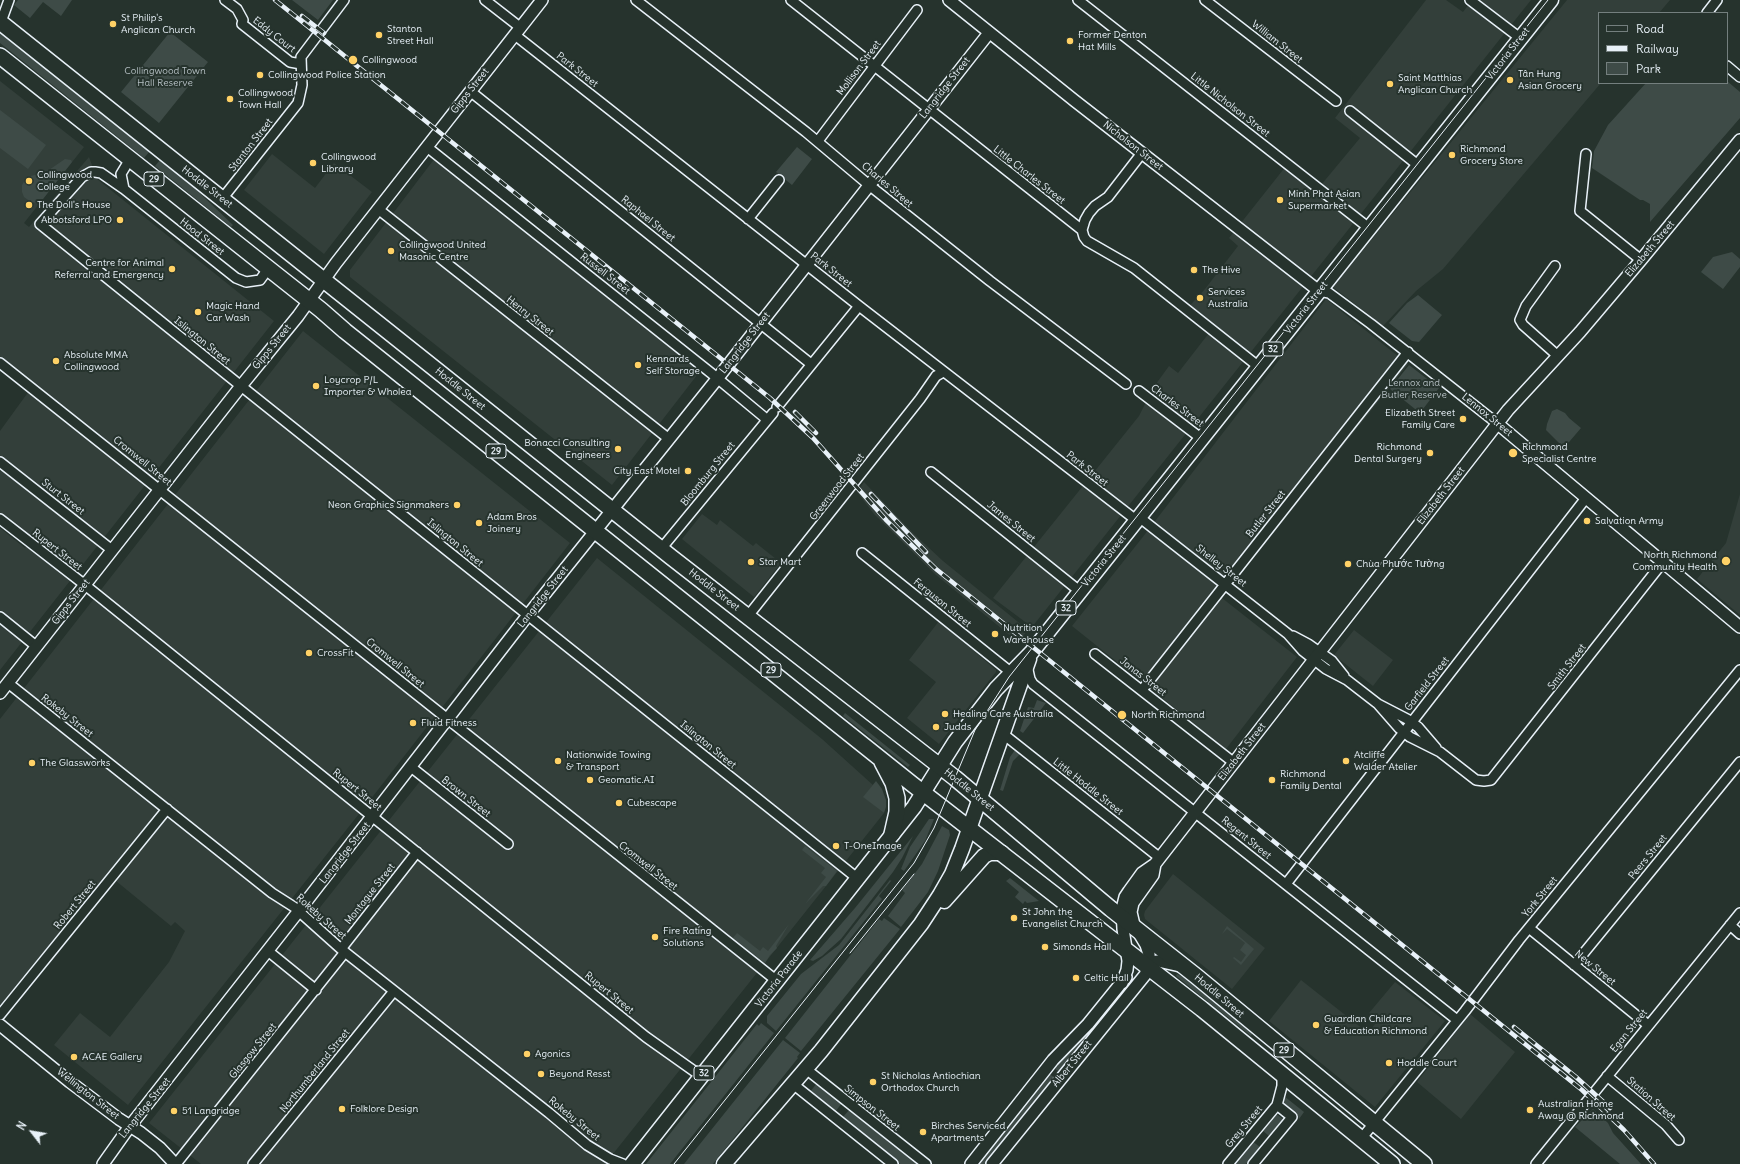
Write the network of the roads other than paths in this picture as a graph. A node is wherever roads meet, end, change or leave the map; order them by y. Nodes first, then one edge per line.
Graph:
1 (9, 0) edge
2 (225, 0) edge
3 (344, 0) edge
4 (485, 0) edge
5 (542, 0) edge
6 (636, 0) edge
7 (791, 0) edge
8 (949, 0) edge
9 (1078, 0) edge
10 (1205, 0) edge
11 (1470, 0) edge
12 (1551, 0) edge
13 (1717, 0) edge
14 (917, 10) dead end
15 (1707, 12) edge
16 (0, 22) edge
17 (518, 31) junction
18 (989, 33) junction
19 (1520, 38) junction
20 (0, 56) edge
21 (301, 64) junction
22 (874, 66) junction
23 (1728, 67) edge
24 (1740, 77) edge
25 (470, 91) junction
26 (1336, 101) dead end
27 (929, 110) junction
28 (1350, 111) dead end
29 (1740, 140) edge
30 (818, 141) junction
31 (427, 147) junction
32 (1142, 153) junction
33 (1586, 154) dead end
34 (130, 159) junction
35 (1419, 166) junction
36 (779, 180) dead end
37 (869, 185) junction
38 (1404, 185) junction
39 (124, 189) junction
40 (222, 199) junction
41 (378, 209) junction
42 (748, 218) junction
43 (40, 224) joint
44 (1369, 228) junction
45 (1082, 230) junction
46 (1642, 260) junction
47 (806, 265) junction
48 (1555, 266) dead end
49 (268, 269) junction
50 (324, 280) junction
51 (1319, 291) junction
52 (309, 301) junction
53 (859, 306) junction
54 (761, 323) junction
55 (1408, 352) junction
56 (1558, 356) junction
57 (0, 363) edge
58 (1254, 363) junction
59 (811, 364) junction
60 (943, 372) junction
61 (717, 378) junction
62 (1126, 384) dead end
63 (241, 386) junction
64 (1139, 391) dead end
65 (1227, 406) junction
66 (766, 421) junction
67 (1498, 424) junction
68 (669, 439) junction
69 (1202, 439) junction
70 (0, 462) edge
71 (931, 472) dead end
72 (160, 489) junction
73 (1586, 498) junction
74 (612, 510) junction
75 (1138, 518) junction
76 (0, 519) edge
77 (596, 530) junction
78 (661, 549) junction
79 (112, 550) junction
80 (862, 553) dead end
81 (1663, 562) junction
82 (1098, 568) junction
83 (1226, 584) junction
84 (85, 585) junction
85 (1077, 589) junction
86 (528, 615) junction
87 (748, 616) junction
88 (0, 617) edge
89 (1740, 627) edge
90 (36, 646) junction
91 (1031, 653) junction
92 (1095, 654) dead end
93 (1317, 656) junction
94 (1008, 670) junction
95 (1028, 670) junction
96 (1740, 670) edge
97 (8, 683) junction
98 (1020, 685) junction
99 (996, 689) junction
100 (1142, 690) junction
101 (0, 694) edge
102 (1378, 704) junction
103 (447, 719) junction
104 (1412, 722) junction
105 (1404, 732) junction
106 (1002, 733) junction
107 (1440, 752) junction
108 (875, 753) junction
109 (1233, 762) junction
110 (1740, 762) edge
111 (939, 766) junction
112 (411, 767) junction
113 (1484, 782) joint
114 (924, 792) junction
115 (980, 799) junction
116 (168, 810) junction
117 (1195, 811) junction
118 (373, 816) junction
119 (969, 828) junction
120 (892, 834) junction
121 (508, 844) dead end
122 (416, 852) junction
123 (1002, 853) junction
124 (1158, 861) junction
125 (857, 878) junction
126 (1286, 884) junction
127 (298, 912) junction
128 (1740, 913) edge
129 (1122, 917) junction
130 (921, 924) junction
131 (1730, 925) junction
132 (1136, 928) junction
133 (1529, 928) junction
134 (1740, 934) edge
135 (1127, 950) junction
136 (268, 951) junction
137 (343, 951) junction
138 (1147, 963) junction
139 (1574, 965) junction
140 (1186, 969) junction
141 (776, 981) junction
142 (1122, 983) junction
143 (316, 990) junction
144 (394, 991) junction
145 (0, 1014) edge
146 (1458, 1020) junction
147 (0, 1025) edge
148 (1648, 1025) junction
149 (1047, 1067) junction
150 (806, 1069) junction
151 (1282, 1074) junction
152 (701, 1076) junction
153 (1607, 1076) junction
154 (1061, 1077) junction
155 (793, 1084) junction
156 (1277, 1105) junction
157 (1374, 1124) junction
158 (130, 1126) junction
159 (1361, 1139) junction
160 (1679, 1140) dead end
161 (103, 1164) edge
162 (176, 1164) edge
163 (253, 1164) edge
164 (623, 1164) edge
165 (632, 1164) edge
166 (724, 1164) edge
167 (893, 1164) edge
168 (926, 1164) edge
169 (971, 1164) edge
170 (992, 1164) edge
171 (1228, 1164) edge
172 (1253, 1164) edge
173 (1392, 1164) edge
174 (1424, 1164) edge
175 (1536, 1164) edge

1 - 16 street
2 - 21 street, Eddy Court
3 - 21 street, Stanton Street
4 - 17 street, Park Street
5 - 17 street, Gipps Street
6 - 30 street, Charles Street
7 - 22 street, Little Charles Street
8 - 18 street, Nicholson Street
9 - 44 street, Little Nicholson Street
10 - 26 street, William Street
11 - 19 street
12 - 19 main road, Victoria Street / 32
13 - 15 street
14 - 22 street, Mollison Street
16 - 40 highway, Hoddle Street / 29
17 - 25 street, Gipps Street
17 - 42 street, Park Street
18 - 27 street, Langridge Street
18 - 32 street, Nicholson Street
19 - 35 main road, Victoria Street / 32
20 - 34 highway, Hoddle Street / 29
21 - 40 street, Stanton Street
22 - 27 street, Little Charles Street
22 - 30 street, Mollison Street
23 - 24 street
25 - 31 street, Gipps Street
25 - 54 street, Raphael Street
27 - 37 street, Langridge Street
27 - 45 street, Little Charles Street
28 - 35 street
29 - 46 street, Elizabeth Street
30 - 37 street, Charles Street
31 - 41 street, Gipps Street
31 - 61 street, Russell Street
32 - 45 street
32 - 51 street, Nicholson Street
33 - 46 street
34 - 39 street
34 - 49 highway, Hoddle Street / 29
35 - 38 main road, Victoria Street / 32
36 - 42 street
37 - 47 street, Langridge Street
37 - 62 street, Charles Street
38 - 44 main road, Victoria Street / 32
38 - 51 main road, 32
39 - 43 street, Hood Street
39 - 49 street, Hood Street
40 - 50 highway, Hoddle Street / 29
41 - 50 street, Gipps Street
41 - 68 street, Henry Street
42 - 47 street, Park Street
43 - 63 street, Islington Street
44 - 51 main road, Victoria Street / 32
45 - 58 street, Little Charles Street
46 - 56 street, Elizabeth Street
47 - 53 street, Park Street
47 - 54 street, Langridge Street
48 - 56 street
49 - 52 highway, Hoddle Street / 29
50 - 52 street, Gipps Street
50 - 74 highway, Hoddle Street / 29
51 - 55 street, Lennox Street
51 - 58 main road, 32
51 - 65 main road, Victoria Street / 32
52 - 63 street, Gipps Street
52 - 77 highway, Hoddle Street / 29
53 - 59 street, Bloomburg Street
53 - 60 street, Park Street
54 - 59 street, Raphael Street
54 - 61 street, Langridge Street
55 - 67 street, Lennox Street
55 - 83 street, Butler Street
56 - 67 street, Elizabeth Street
57 - 72 street, Cromwell Street
58 - 65 main road, 32
59 - 66 street, Bloomburg Street
60 - 75 street, Park Street
60 - 87 street, Greenwood Street
61 - 66 street, Russell Street
61 - 68 street, Langridge Street
63 - 72 street, Gipps Street
63 - 86 street, Islington Street
64 - 69 street, Charles Street
65 - 69 main road, Victoria Street / 32
66 - 78 street, Bloomburg Street
67 - 73 street, Lennox Street
67 - 93 street, Elizabeth Street
68 - 74 street, Langridge Street
69 - 75 main road, Victoria Street / 32
70 - 79 street, Sturt Street
71 - 85 street, James Street
72 - 79 street, Gipps Street
72 - 103 street, Cromwell Street
73 - 81 street, Lennox Street
73 - 104 street, Garfield Street
74 - 77 street, Langridge Street
74 - 78 highway, Hoddle Street / 29
75 - 82 main road, Victoria Street / 32
75 - 83 street, Shelley Street
76 - 84 street, Rupert Street
77 - 86 street, Langridge Street
77 - 108 highway, Hoddle Street / 29
78 - 87 highway, Hoddle Street / 29
79 - 84 street, Gipps Street
80 - 94 street, Ferguson Street
81 - 89 street, Lennox Street
81 - 113 street, Smith Street
82 - 85 main road, 32
82 - 91 main road, Victoria Street / 32
82 - 95 main road, 32
83 - 93 street, Shelley Street
83 - 100 street, Butler Street
84 - 90 street, Gipps Street
84 - 118 street, Rupert Street
85 - 94 main road, 32
86 - 103 street, Langridge Street
86 - 125 street, Islington Street
87 - 111 highway, Hoddle Street / 29
88 - 90 street
90 - 97 street, Gipps Street
91 - 98 main road, Victoria Street / 32
91 - 99 main road, Victoria Street / 32
92 - 100 street, Jonas Street
93 - 102 street, Shelley Street
93 - 109 street, Elizabeth Street
94 - 99 main road, 32
95 - 98 main road, 32
95 - 117 street, Regent Street
96 - 133 street, York Street
97 - 101 street, Gipps Street
97 - 116 street, Rokeby Street
98 - 106 main road, Victoria Street / 32
99 - 111 main road, Victoria Street / 32
100 - 109 street, Jonas Street
102 - 104 street, Shelley Street
102 - 105 street, Shelley Street
103 - 112 street, Langridge Street
103 - 141 street, Cromwell Street
104 - 105 street, Garfield Street
104 - 107 street, Shelley Street
105 - 107 street, Shelley Street
105 - 126 street, Garfield Street
106 - 115 main road, Victoria Street / 32
106 - 124 street, Little Hoddle Street
107 - 113 street, Shelley Street
108 - 114 highway, Hoddle Street / 29
108 - 120 highway
109 - 117 street, Elizabeth Street
110 - 139 street, Peers Street
111 - 114 main road, Victoria Street / 32
111 - 115 highway, Hoddle Street / 29
112 - 118 street, Langridge Street
112 - 121 street, Brown Street
114 - 119 highway, Hoddle Street / 29
114 - 120 main road, Victoria Parade / 32
115 - 119 main road, Victoria Street / 32
115 - 129 highway, Hoddle Street / 29
116 - 127 street, Rokeby Street
116 - 145 street, Robert Street
117 - 124 street, Elizabeth Street
117 - 126 street, Regent Street
118 - 122 street, Rupert Street
118 - 127 street, Langridge Street
119 - 123 highway, Hoddle Street / 29
119 - 130 main road, 32
120 - 125 main road, Victoria Parade / 32
122 - 137 street, Montague Street
122 - 152 street, Rupert Street
123 - 130 main road
123 - 135 highway, Hoddle Street / 29
124 - 129 street, Elizabeth Street
124 - 132 street, Elizabeth Street
125 - 141 main road, Victoria Parade / 32
126 - 146 street, Regent Street
127 - 136 street, Langridge Street
127 - 137 street, Rokeby Street
128 - 131 street, Egan Street
129 - 132 highway, Hoddle Street / 29
129 - 135 street, Elizabeth Street
130 - 150 main road, 32
131 - 134 street
131 - 148 street, Egan Street
132 - 138 street
132 - 140 highway, Hoddle Street / 29
133 - 139 street, New Street
133 - 146 street, York Street
135 - 138 highway, Hoddle Street / 29
135 - 142 street, Albert Street
136 - 143 street
136 - 158 street, Langridge Street
137 - 143 street, Glasgow Street
137 - 144 street, Rokeby Street
138 - 140 street
138 - 142 street, Albert Street
138 - 151 highway, Hoddle Street / 29
138 - 154 street, Albert Street
139 - 148 street, New Street
140 - 157 highway, Hoddle Street / 29
141 - 152 main road, Victoria Parade / 32
142 - 149 street, Albert Street
143 - 162 street, Glasgow Street
144 - 163 street, Northumberland Street
144 - 164 street, Rokeby Street
146 - 157 street, York Street
147 - 158 street, Wellington Street
148 - 153 street, Egan Street
149 - 154 street
149 - 169 street, Albert Street
150 - 155 main road, 32
150 - 168 street, Simpson Street
151 - 156 street, Grey Street
151 - 159 highway, Hoddle Street / 29
152 - 165 main road, Victoria Parade / 32
153 - 160 street, Station Street
153 - 175 street, Egan Street
154 - 170 street, Albert Street
155 - 166 main road, 32
155 - 167 street
156 - 171 street, Grey Street
156 - 172 street, Grey Street
157 - 159 street, York Street
157 - 174 highway, Hoddle Street / 29
158 - 161 street, Langridge Street
158 - 162 street, Wellington Street
159 - 173 highway, Hoddle Street / 29

